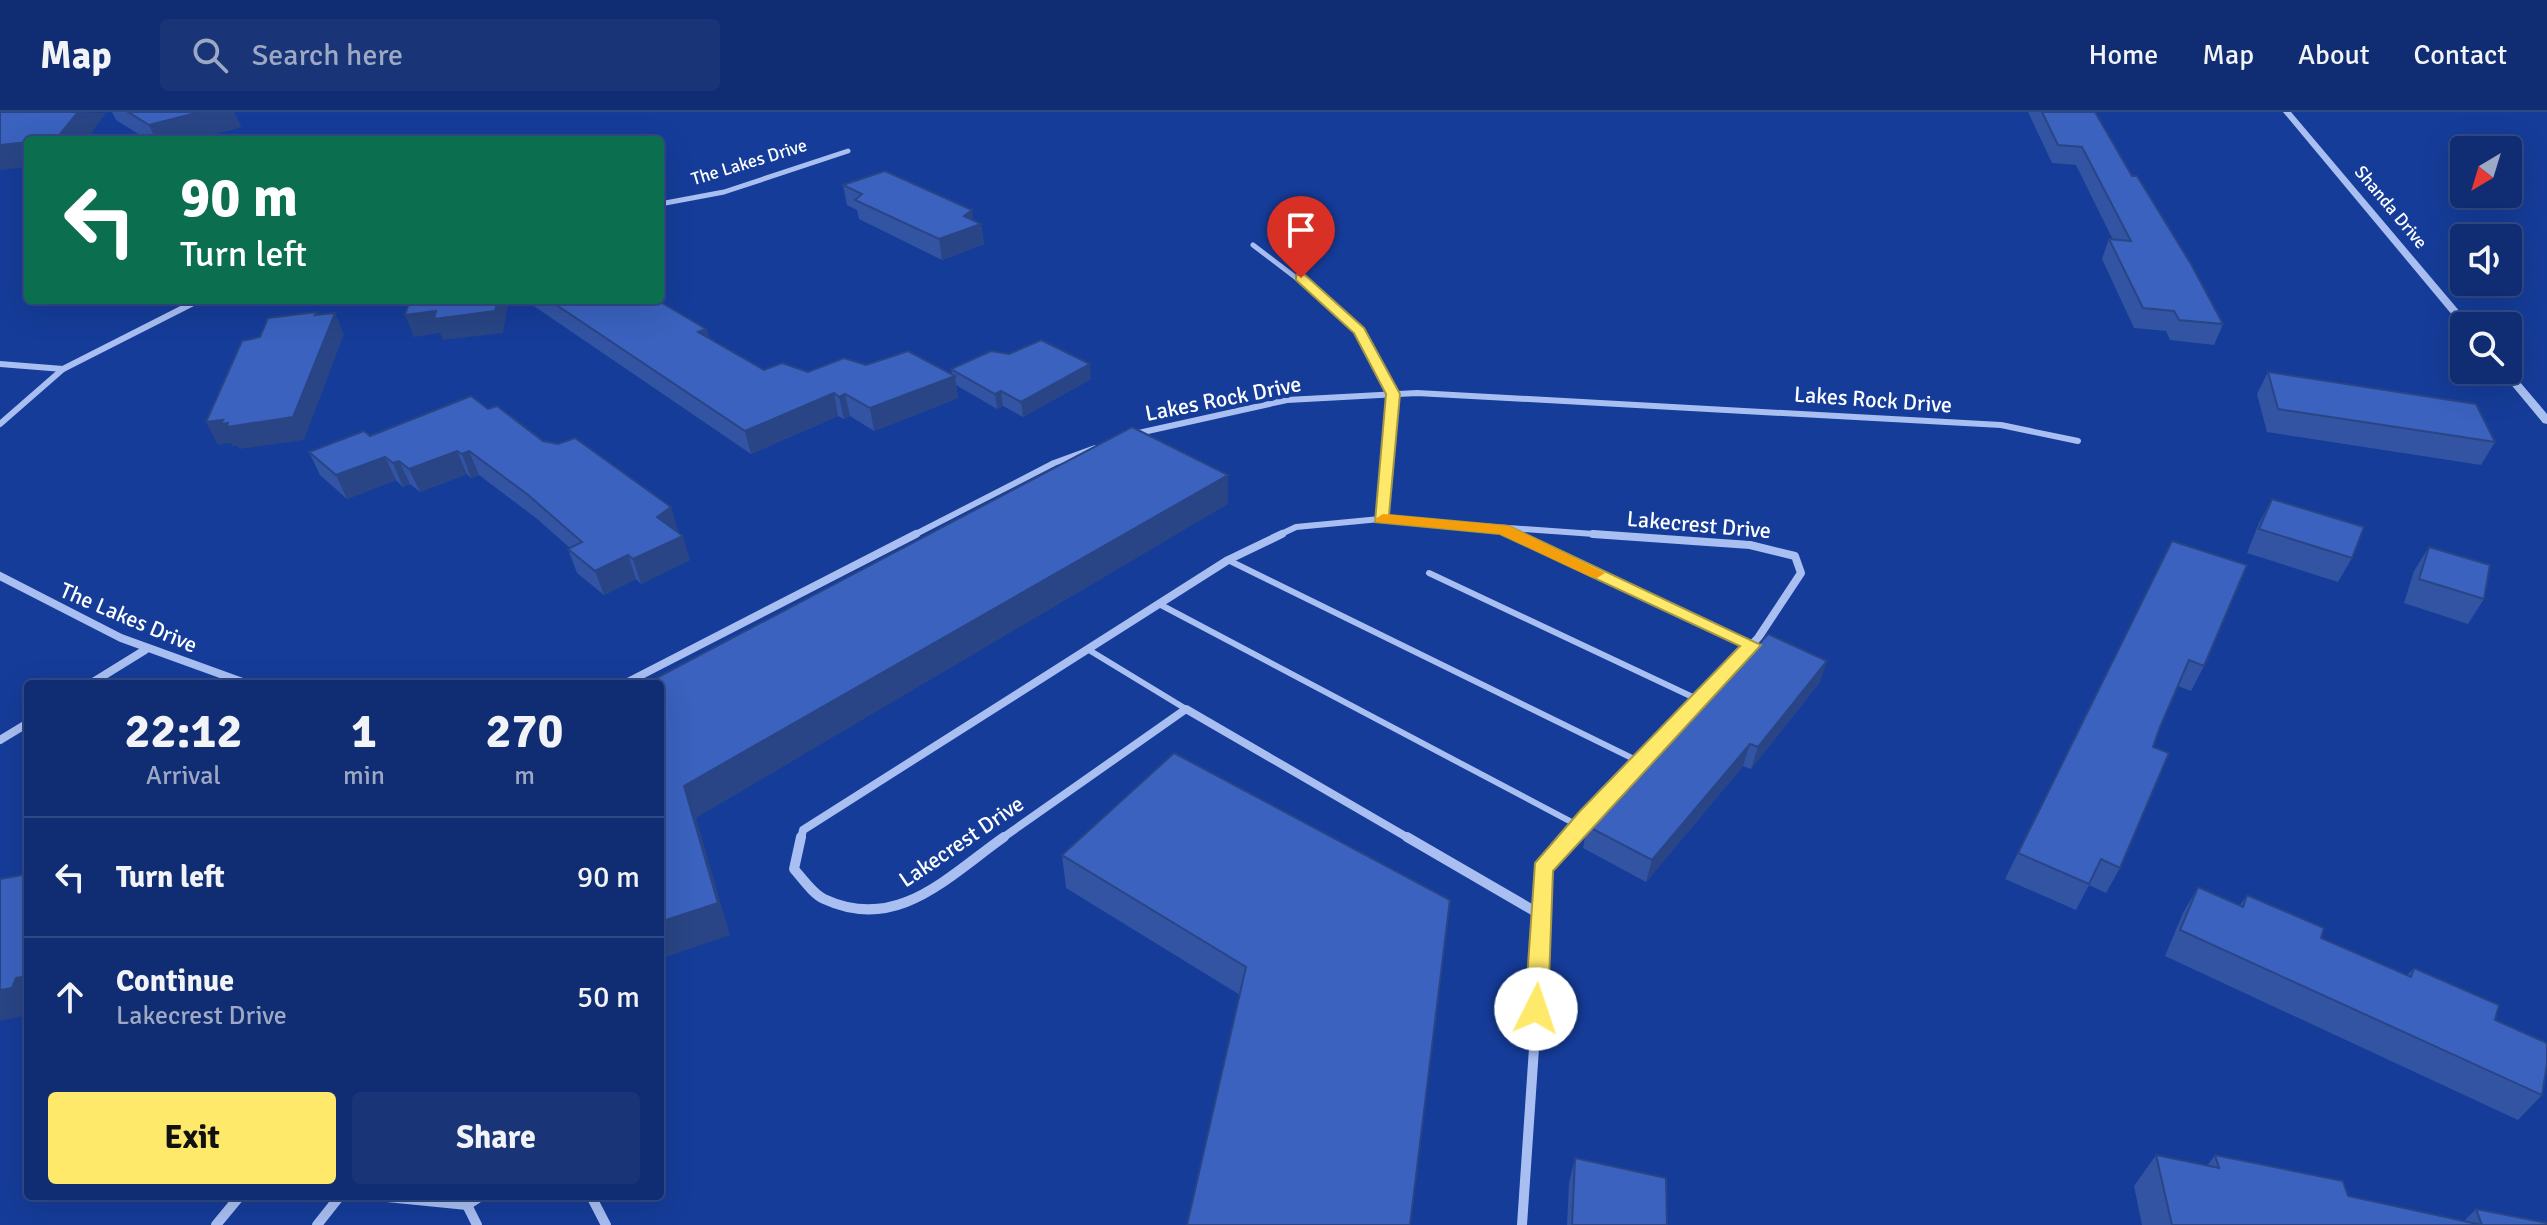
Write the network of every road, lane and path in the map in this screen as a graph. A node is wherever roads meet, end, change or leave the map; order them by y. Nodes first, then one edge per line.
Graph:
1 (2287, 112) edge
2 (848, 151) dead end
3 (664, 203) edge
4 (1253, 245) dead end
5 (191, 304) edge
6 (2455, 312) edge
7 (0, 364) edge
8 (63, 369) junction
9 (2516, 384) edge
10 (1393, 394) junction
11 (2547, 421) edge
12 (0, 424) edge
13 (1122, 438) edge
14 (2078, 441) dead end
15 (1109, 443) edge
16 (1380, 519) junction
17 (1503, 530) junction
18 (1228, 560) junction
19 (1429, 573) dead end
20 (0, 576) edge
21 (1161, 605) junction
22 (1752, 645) junction
23 (145, 650) junction
24 (1089, 650) junction
25 (96, 680) edge
26 (236, 680) edge
27 (632, 680) edge
28 (1699, 700) junction
29 (1186, 709) junction
30 (24, 725) edge
31 (0, 740) edge
32 (1640, 762) junction
33 (1579, 826) junction
34 (1543, 916) junction
35 (237, 1200) edge
36 (337, 1200) edge
37 (417, 1200) edge
38 (475, 1200) edge
39 (593, 1200) edge
40 (467, 1205) junction
41 (216, 1225) edge
42 (317, 1225) edge
43 (477, 1225) edge
44 (606, 1225) edge
45 (1522, 1225) edge

1 - 6 street, Shanda Drive
2 - 3 street, The Lakes Drive
4 - 10 street
5 - 8 street
7 - 8 street
8 - 12 street
9 - 11 street
10 - 13 street, Lakes Rock Drive
10 - 14 street, Lakes Rock Drive
10 - 16 street
15 - 27 street
16 - 17 street, Lakecrest Drive
16 - 18 street, Lakecrest Drive
17 - 22 lane
17 - 22 street, Lakecrest Drive
18 - 21 street, Lakecrest Drive
18 - 32 lane
19 - 28 lane
20 - 23 street, The Lakes Drive
21 - 24 street, Lakecrest Drive
21 - 33 lane
22 - 28 street, Lakecrest Drive
23 - 25 street
23 - 26 street, The Lakes Drive
24 - 29 lane
24 - 29 street, Lakecrest Drive
28 - 32 street, Lakecrest Drive
29 - 34 street
30 - 31 street
32 - 33 street, Lakecrest Drive
33 - 34 street, Lakecrest Drive
34 - 45 street, Lakecrest Drive
35 - 41 street
36 - 42 street
37 - 40 street
38 - 40 street
39 - 44 street
40 - 43 street

